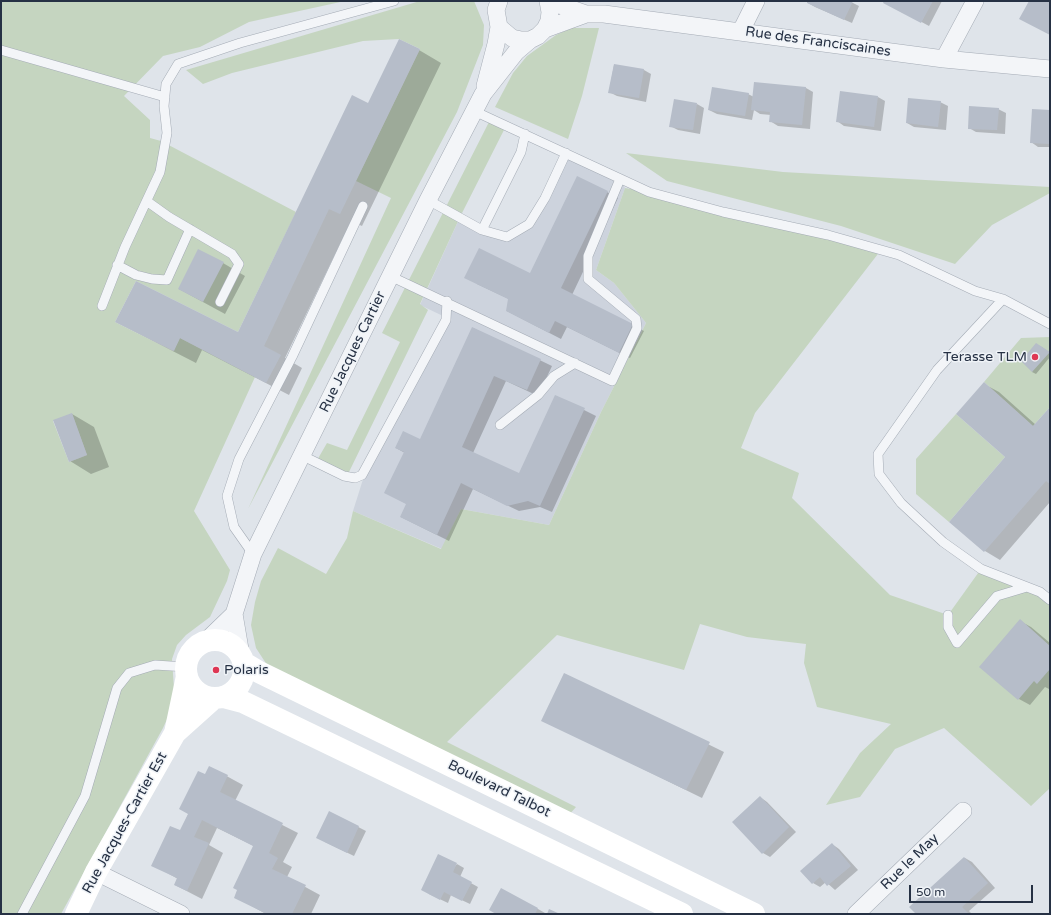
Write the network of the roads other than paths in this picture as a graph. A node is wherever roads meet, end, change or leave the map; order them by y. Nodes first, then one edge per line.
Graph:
1 (394, 1) edge
2 (548, 1) edge
3 (756, 1) edge
4 (975, 1) edge
5 (495, 4) edge
6 (586, 14) junction
7 (499, 27) junction
8 (545, 29) junction
9 (741, 31) junction
10 (530, 40) junction
11 (1, 50) edge
12 (944, 59) junction
13 (1050, 69) edge
14 (482, 94) junction
15 (165, 97) junction
16 (474, 111) junction
17 (525, 134) junction
18 (566, 153) junction
19 (620, 179) junction
20 (428, 200) junction
21 (148, 202) junction
22 (363, 206) dead end
23 (190, 229) junction
24 (482, 230) junction
25 (118, 266) junction
26 (390, 276) junction
27 (1003, 299) junction
28 (447, 301) junction
29 (220, 302) dead end
30 (102, 306) dead end
31 (1050, 324) edge
32 (575, 363) junction
33 (500, 425) dead end
34 (302, 455) junction
35 (253, 554) junction
36 (1027, 586) junction
37 (1050, 600) edge
38 (234, 614) junction
39 (948, 615) dead end
40 (206, 641) junction
41 (243, 659) junction
42 (186, 672) junction
43 (219, 698) junction
44 (175, 733) junction
45 (963, 811) dead end
46 (96, 872) junction
47 (22, 914) edge
48 (76, 914) edge
49 (181, 914) edge
50 (682, 914) edge
51 (754, 914) edge
52 (856, 914) edge

1 - 15 lane
2 - 6 street, Rue des Franciscaines
2 - 8 street
3 - 9 street
4 - 12 street
5 - 7 street
6 - 8 street, Rue des Franciscaines
6 - 9 street, Rue des Franciscaines
7 - 10 street
7 - 14 street, Rue Jacques Cartier
8 - 10 street, Rue des Franciscaines
9 - 12 street, Rue des Franciscaines
10 - 14 street, Rue Jacques Cartier
11 - 15 lane
12 - 13 street, Rue des Franciscaines
14 - 16 street, Rue Jacques Cartier
15 - 21 lane
16 - 17 lane
16 - 20 street, Rue Jacques Cartier
17 - 18 lane
17 - 24 lane
18 - 19 lane
18 - 24 lane
19 - 27 lane
19 - 32 lane
20 - 24 lane
20 - 26 street, Rue Jacques Cartier
21 - 23 lane
21 - 25 lane
22 - 35 lane
23 - 25 lane
23 - 29 lane
25 - 30 lane
26 - 28 lane
26 - 34 street, Rue Jacques Cartier
27 - 31 lane
27 - 36 lane
28 - 32 lane
28 - 34 lane
32 - 33 lane
34 - 35 street, Rue Jacques Cartier
35 - 38 street, Rue Jacques Cartier
36 - 37 lane
36 - 39 lane
38 - 40 street, Rue Jacques Cartier
38 - 41 street, Rue Jacques Cartier
40 - 41 main road
40 - 42 main road
41 - 43 main road
41 - 51 main road, Boulevard Talbot
42 - 43 main road
42 - 44 main road, Rue Jacques-Cartier Est
42 - 47 lane
43 - 44 main road, Rue Jacques-Cartier Est
43 - 50 main road
44 - 46 main road, Rue Jacques-Cartier Est
45 - 52 street, Rue le May
46 - 48 main road, Rue Jacques-Cartier Est
46 - 49 street

